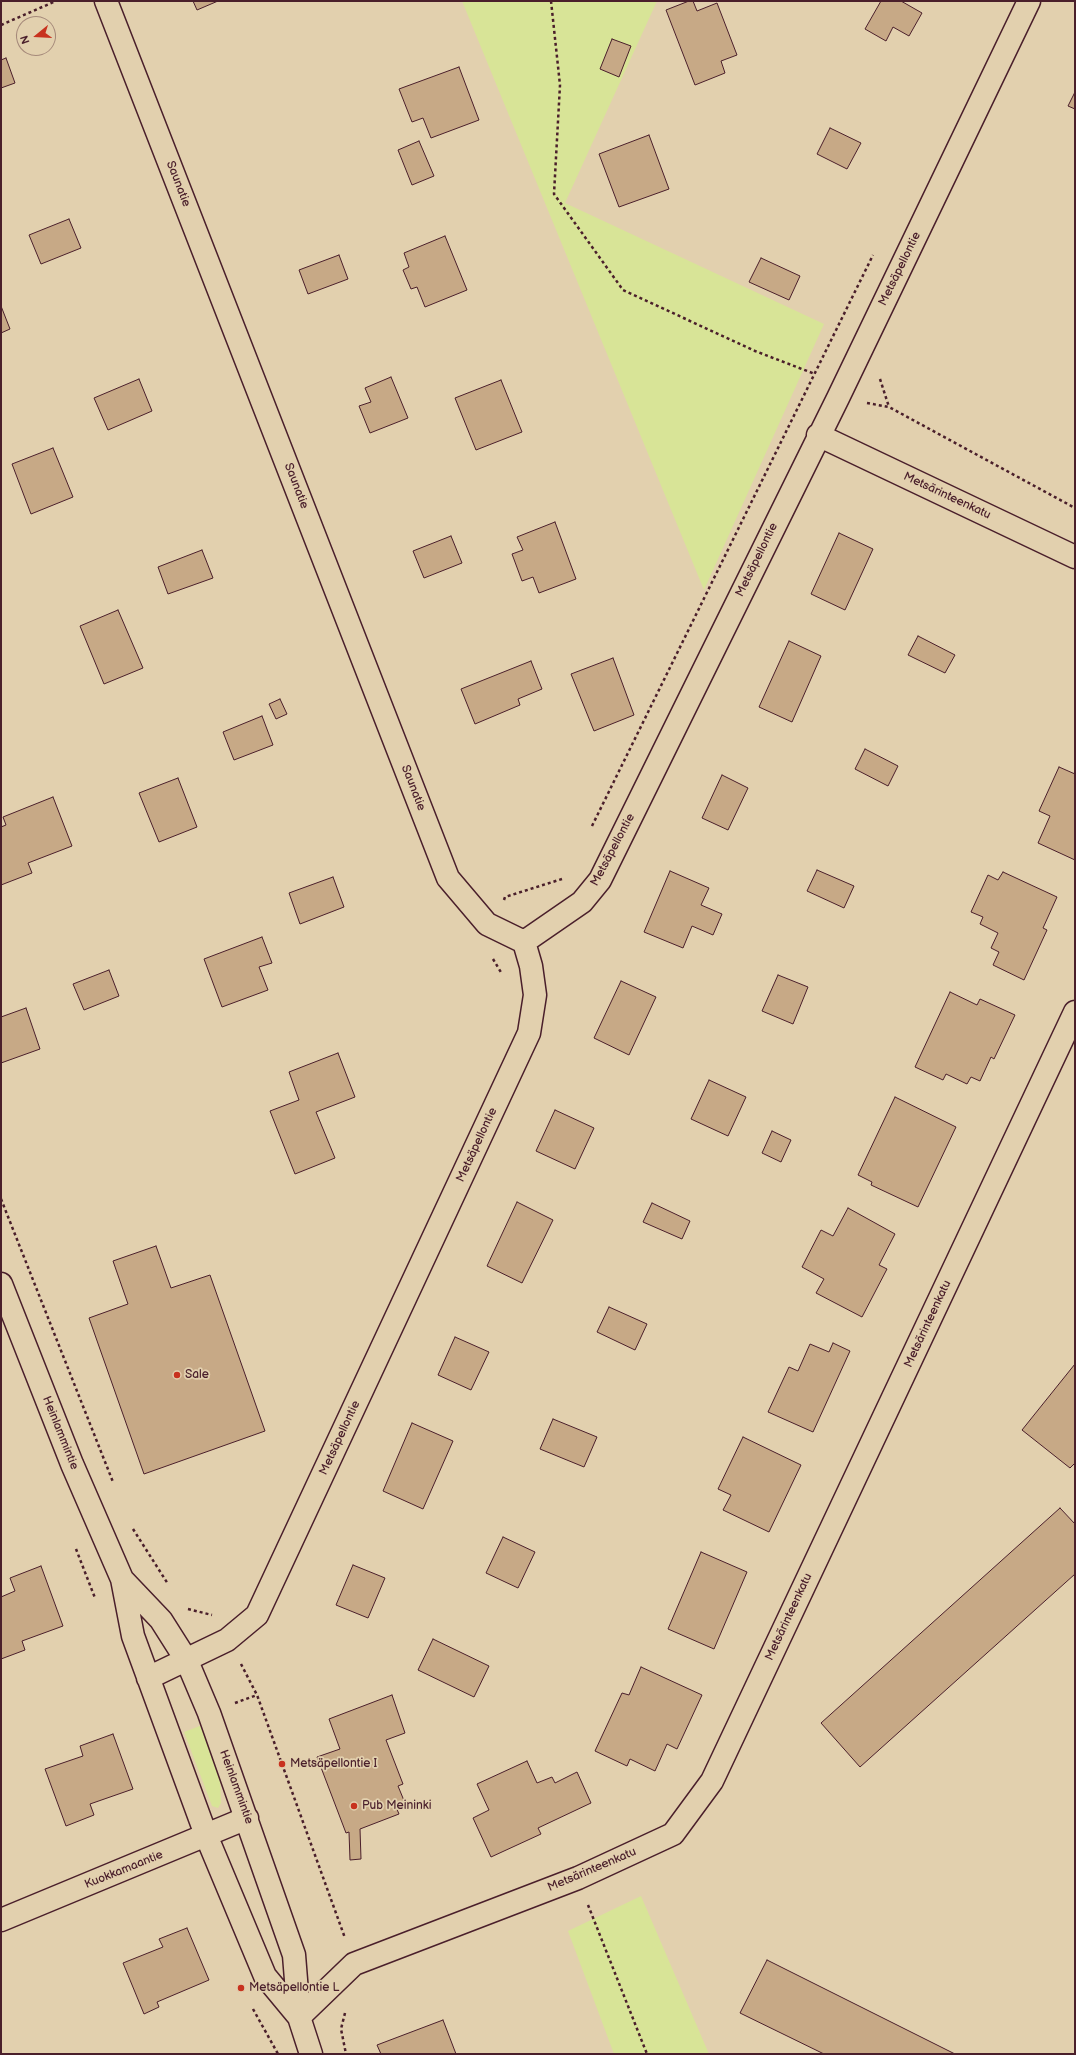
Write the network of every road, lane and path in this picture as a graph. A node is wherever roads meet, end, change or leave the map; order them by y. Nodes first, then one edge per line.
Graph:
1 (56, 1) edge
2 (106, 1) edge
3 (551, 1) edge
4 (1029, 1) edge
5 (1, 25) edge
6 (815, 374) dead end
7 (808, 388) dead end
8 (838, 398) junction
9 (818, 435) junction
10 (1075, 508) edge
11 (1075, 556) edge
12 (524, 942) junction
13 (1075, 1012) edge
14 (1, 1284) edge
15 (122, 1579) junction
16 (187, 1661) junction
17 (148, 1678) junction
18 (248, 1818) junction
19 (206, 1836) junction
20 (578, 1878) junction
21 (1, 1920) edge
22 (299, 2017) junction
23 (311, 2054) edge
24 (646, 2054) edge

1 - 5 path
2 - 12 street, Saunatie
3 - 6 path
4 - 8 street, Metsäpellontie
7 - 8 path
8 - 9 street, Metsäpellontie
8 - 10 path
9 - 11 street, Metsärinteenkatu
9 - 12 street, Metsäpellontie
12 - 16 street, Metsäpellontie
13 - 20 street, Metsärinteenkatu
14 - 15 street, Heinlammintie
15 - 16 street, Heinlammintie
15 - 17 street, Heinlammintie
16 - 17 street, Metsäpellontie
16 - 18 street, Heinlammintie
17 - 19 street, Heinlammintie
18 - 19 street, Kuokkamaantie
18 - 22 street, Heinlammintie
19 - 21 street, Kuokkamaantie
19 - 22 street, Heinlammintie
20 - 22 street, Metsärinteenkatu
20 - 24 path
22 - 23 street, Heinlammintie

